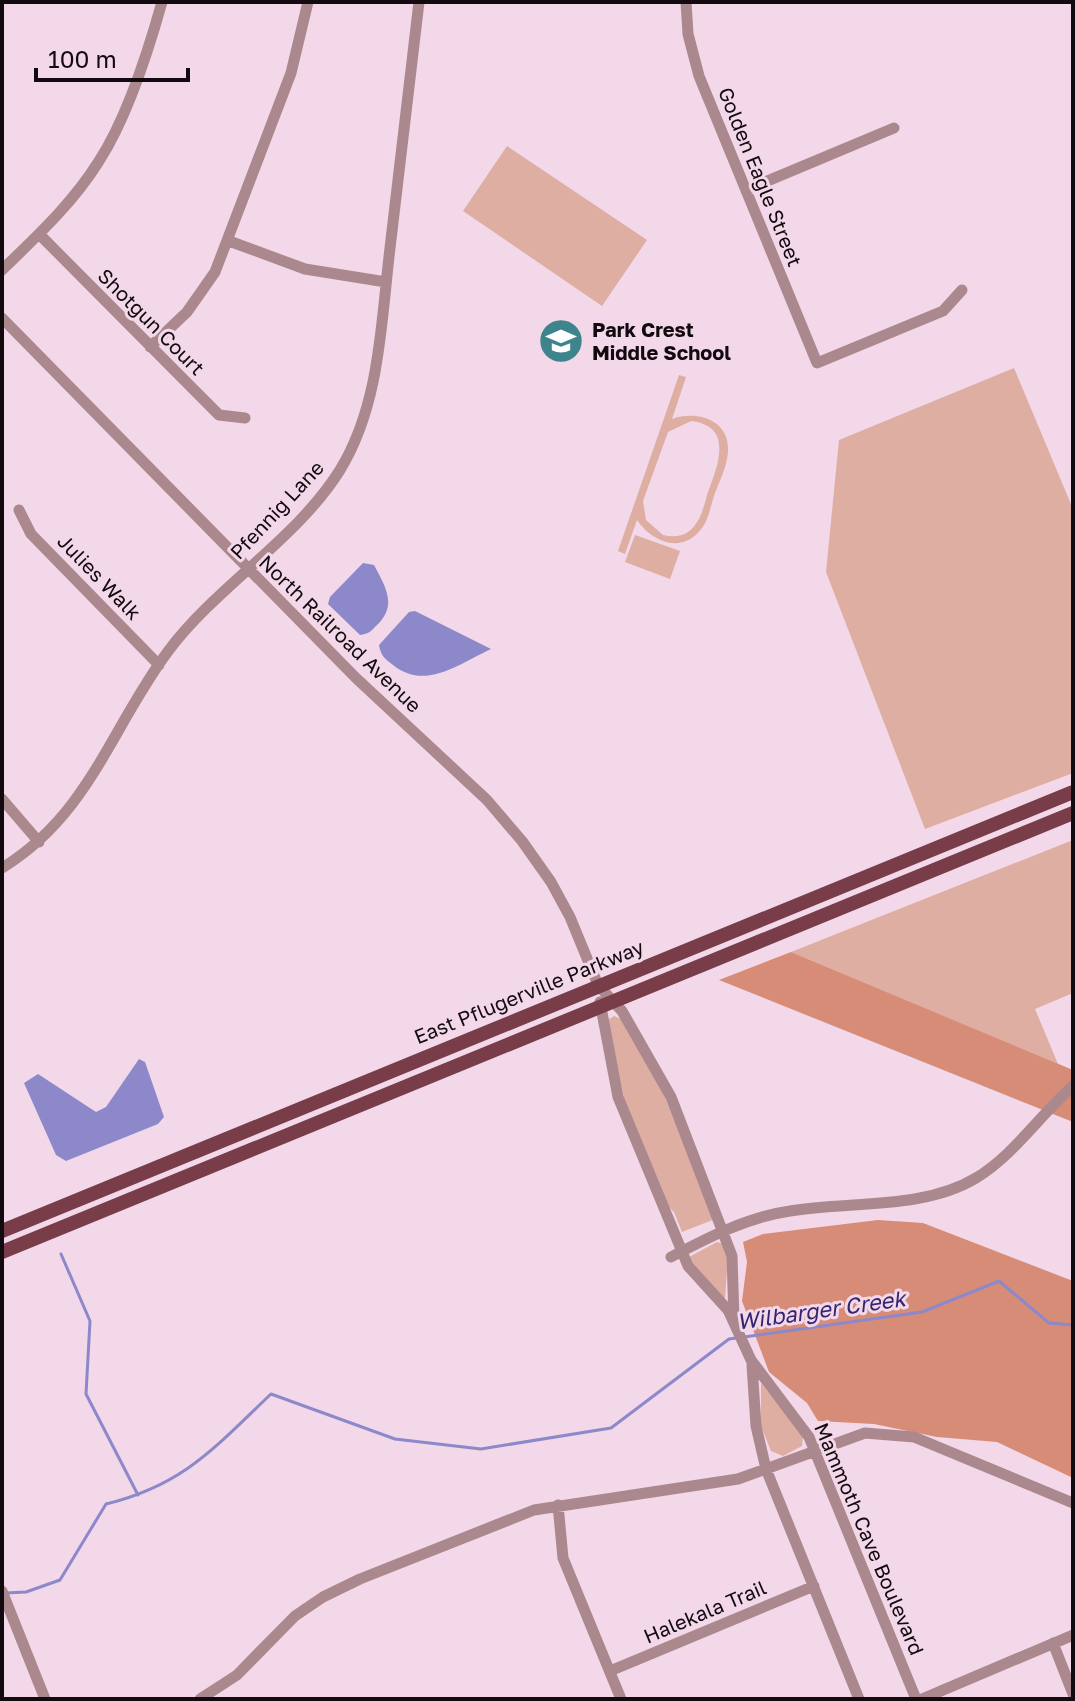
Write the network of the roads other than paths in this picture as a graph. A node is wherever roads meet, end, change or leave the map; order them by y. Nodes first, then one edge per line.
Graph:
1 (162, 2) edge
2 (308, 2) edge
3 (419, 2) edge
4 (686, 2) edge
5 (894, 128) dead end
6 (746, 190) junction
7 (39, 234) junction
8 (229, 241) junction
9 (2, 270) edge
10 (386, 282) junction
11 (962, 290) dead end
12 (2, 318) edge
13 (150, 347) junction
14 (245, 418) dead end
15 (19, 510) dead end
16 (247, 569) junction
17 (159, 665) junction
18 (1073, 792) edge
19 (2, 799) edge
20 (1073, 813) edge
21 (39, 842) junction
22 (2, 868) edge
23 (598, 985) junction
24 (607, 1005) junction
25 (1073, 1086) edge
26 (233, 1135) junction
27 (241, 1154) junction
28 (2, 1231) edge
29 (723, 1231) junction
30 (2, 1252) edge
31 (677, 1254) junction
32 (734, 1319) junction
33 (751, 1360) junction
34 (815, 1451) junction
35 (766, 1469) junction
36 (1073, 1503) edge
37 (558, 1505) junction
38 (814, 1586) junction
39 (2, 1591) edge
40 (1073, 1635) edge
41 (1053, 1643) junction
42 (610, 1671) junction
43 (1073, 1694) edge
44 (45, 1699) edge
45 (200, 1699) edge
46 (621, 1699) edge
47 (859, 1699) edge
48 (916, 1699) edge
49 (922, 1699) edge

1 - 7 street
2 - 8 street
3 - 10 street, Pfennig Lane
4 - 6 street, Golden Eagle Street
5 - 6 street
6 - 11 street, Golden Eagle Street
7 - 9 street
7 - 13 street, Shotgun Court
8 - 10 street
8 - 13 street
10 - 16 street, Pfennig Lane
12 - 16 street, North Railroad Avenue
13 - 14 street, Shotgun Court
15 - 17 street, Julies Walk
16 - 17 street, Pfennig Lane
16 - 23 street, North Railroad Avenue
17 - 21 street, Pfennig Lane
18 - 23 main road, East Pflugerville Parkway
19 - 21 street
20 - 24 main road, East Pflugerville Parkway
21 - 22 street, Pfennig Lane
23 - 24 street, Mammoth Cave Boulevard
23 - 26 main road, East Pflugerville Parkway
24 - 27 main road, East Pflugerville Parkway
24 - 29 street, Mammoth Cave Boulevard
24 - 31 street, Mammoth Cave Boulevard
25 - 29 street
26 - 27 street
26 - 28 main road, East Pflugerville Parkway
27 - 30 main road, East Pflugerville Parkway
29 - 31 street
29 - 32 street, Mammoth Cave Boulevard
31 - 32 street, Mammoth Cave Boulevard
32 - 33 street, Mammoth Cave Boulevard
33 - 34 street, Mammoth Cave Boulevard
33 - 35 street, Mammoth Cave Boulevard
34 - 35 street
34 - 36 street
34 - 48 street, Mammoth Cave Boulevard
35 - 37 street
35 - 38 street, Mammoth Cave Boulevard
37 - 42 street
37 - 45 street
38 - 42 street, Halekala Trail
38 - 47 street, Mammoth Cave Boulevard
39 - 44 street
40 - 41 street
41 - 43 street
41 - 49 street
42 - 46 street

